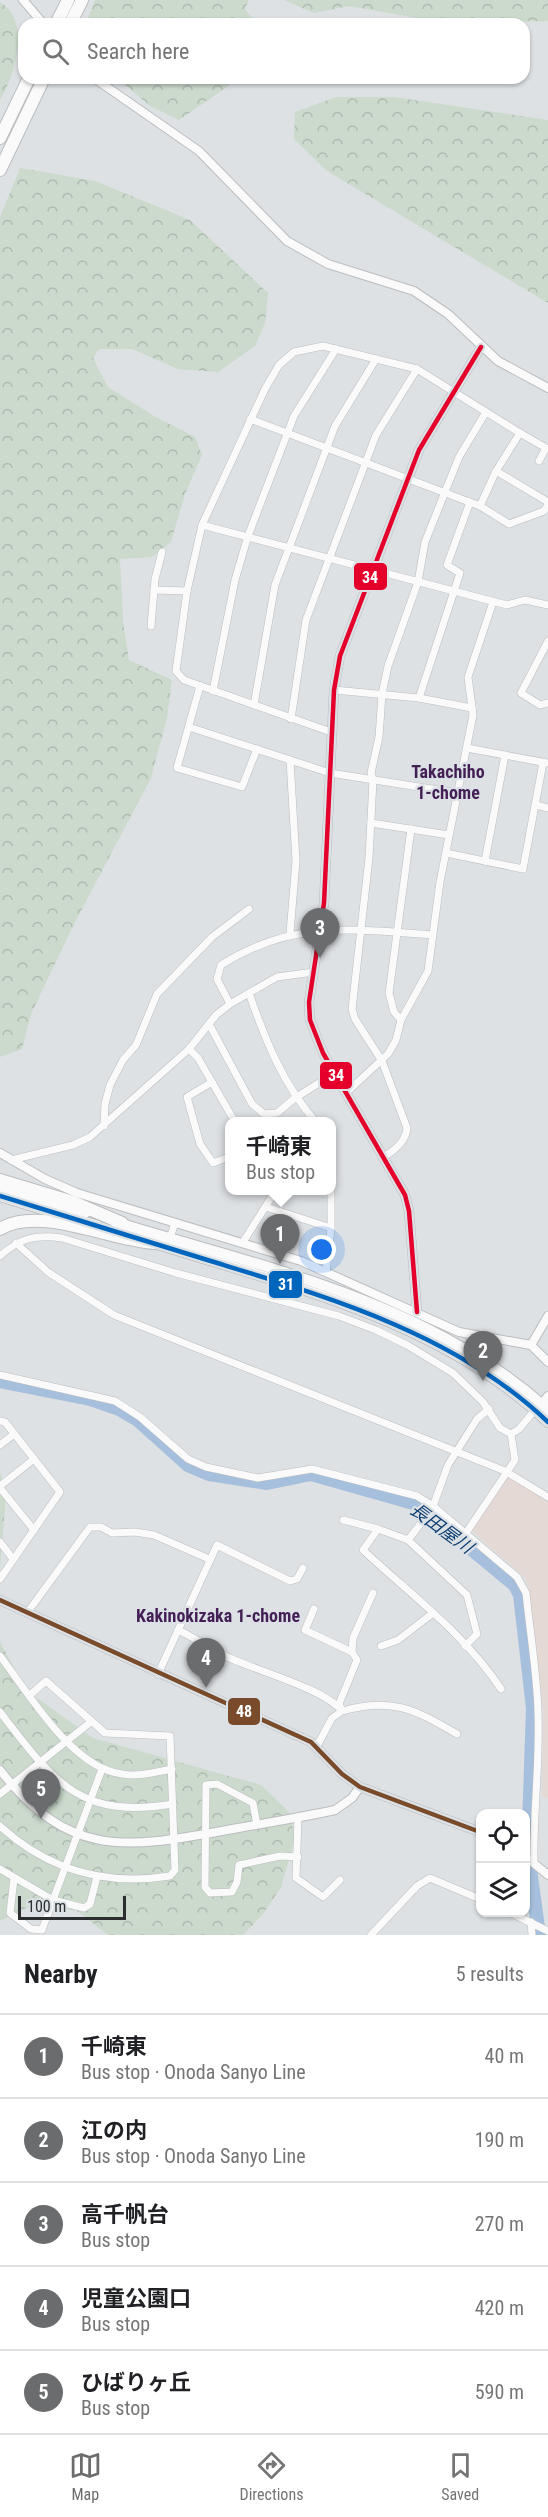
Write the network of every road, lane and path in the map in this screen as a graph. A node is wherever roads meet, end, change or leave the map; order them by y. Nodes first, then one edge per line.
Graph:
1 (23, 0) edge
2 (68, 0) edge
3 (82, 0) edge
4 (38, 18) edge
5 (59, 18) edge
6 (73, 18) edge
7 (25, 84) edge
8 (41, 84) edge
9 (103, 84) edge
10 (0, 138) edge
11 (0, 170) edge
12 (481, 347) junction
13 (336, 349) junction
14 (376, 359) junction
15 (417, 369) junction
16 (548, 388) edge
17 (453, 390) junction
18 (486, 412) junction
19 (250, 419) junction
20 (520, 432) junction
21 (287, 433) junction
22 (327, 448) junction
23 (539, 461) dead end
24 (366, 462) junction
25 (496, 471) junction
26 (407, 478) junction
27 (443, 492) junction
28 (470, 502) junction
29 (548, 503) edge
30 (480, 506) junction
31 (202, 525) junction
32 (248, 536) junction
33 (289, 548) junction
34 (162, 552) dead end
35 (329, 558) junction
36 (372, 569) junction
37 (418, 582) junction
38 (154, 590) junction
39 (187, 591) junction
40 (455, 592) junction
41 (493, 602) junction
42 (548, 605) edge
43 (151, 626) dead end
44 (548, 641) edge
45 (200, 686) junction
46 (334, 690) junction
47 (213, 691) junction
48 (382, 694) junction
49 (419, 698) junction
50 (548, 703) edge
51 (255, 705) junction
52 (472, 708) junction
53 (291, 719) junction
54 (189, 727) junction
55 (331, 732) junction
56 (467, 748) junction
57 (257, 749) junction
58 (505, 755) junction
59 (290, 760) junction
60 (546, 763) edge
61 (330, 773) junction
62 (373, 780) junction
63 (457, 793) junction
64 (536, 805) junction
65 (548, 808) edge
66 (371, 823) junction
67 (411, 830) junction
68 (449, 835) junction
69 (446, 853) junction
70 (484, 861) junction
71 (249, 909) dead end
72 (322, 929) junction
73 (360, 931) junction
74 (396, 932) junction
75 (290, 933) junction
76 (432, 935) junction
77 (314, 972) junction
78 (249, 993) junction
79 (230, 1004) junction
80 (401, 1020) junction
81 (209, 1024) junction
82 (189, 1049) junction
83 (382, 1061) junction
84 (336, 1073) junction
85 (212, 1082) junction
86 (347, 1092) junction
87 (296, 1098) junction
88 (232, 1117) edge
89 (312, 1117) edge
90 (104, 1125) junction
91 (0, 1153) edge
92 (385, 1156) junction
93 (225, 1158) edge
94 (11, 1160) junction
95 (0, 1179) edge
96 (0, 1187) edge
97 (274, 1195) edge
98 (329, 1195) edge
99 (0, 1196) edge
100 (266, 1207) junction
101 (122, 1223) junction
102 (175, 1223) junction
103 (331, 1228) junction
104 (0, 1229) edge
105 (170, 1238) junction
106 (243, 1242) junction
107 (16, 1243) junction
108 (154, 1243) junction
109 (0, 1256) edge
110 (326, 1271) junction
111 (417, 1312) junction
112 (548, 1316) edge
113 (531, 1345) junction
114 (548, 1362) edge
115 (0, 1375) edge
116 (543, 1405) edge
117 (489, 1409) junction
118 (0, 1421) edge
119 (548, 1422) edge
120 (14, 1434) junction
121 (510, 1434) junction
122 (0, 1445) edge
123 (457, 1452) junction
124 (34, 1459) junction
125 (505, 1472) junction
126 (0, 1487) edge
127 (548, 1497) edge
128 (433, 1507) junction
129 (343, 1520) dead end
130 (378, 1529) junction
131 (34, 1530) junction
132 (466, 1533) junction
133 (408, 1540) junction
134 (0, 1542) edge
135 (13, 1559) junction
136 (209, 1559) junction
137 (303, 1568) dead end
138 (0, 1579) edge
139 (373, 1593) dead end
140 (0, 1600) edge
141 (314, 1609) dead end
142 (27, 1613) junction
143 (433, 1613) junction
144 (178, 1630) junction
145 (381, 1646) dead end
146 (465, 1646) junction
147 (352, 1652) junction
148 (0, 1656) edge
149 (158, 1674) junction
150 (501, 1689) dead end
151 (30, 1695) junction
152 (342, 1711) junction
153 (0, 1712) edge
154 (92, 1721) junction
155 (457, 1734) dead end
156 (66, 1742) junction
157 (317, 1746) junction
158 (39, 1763) junction
159 (102, 1769) junction
160 (172, 1769) junction
161 (0, 1770) edge
162 (11, 1785) junction
163 (360, 1787) junction
164 (0, 1794) edge
165 (90, 1801) junction
166 (172, 1804) junction
167 (298, 1817) junction
168 (257, 1825) junction
169 (0, 1826) edge
170 (476, 1830) edge
171 (78, 1834) junction
172 (205, 1834) junction
173 (174, 1839) junction
174 (298, 1857) junction
175 (530, 1860) edge
176 (534, 1863) junction
177 (65, 1868) junction
178 (0, 1869) edge
179 (548, 1875) edge
180 (97, 1876) junction
181 (14, 1879) junction
182 (340, 1880) dead end
183 (476, 1897) edge
184 (53, 1900) junction
185 (519, 1917) edge
186 (534, 1924) junction
187 (548, 1931) edge
188 (370, 1935) edge
189 (532, 1935) edge

1 - 4 street
2 - 5 highway
3 - 6 highway
7 - 10 highway
8 - 11 highway
9 - 12 street
12 - 16 street
12 - 17 street
13 - 14 street
13 - 19 street
13 - 21 street
14 - 15 street
14 - 22 street
15 - 17 street
15 - 24 street
17 - 18 street
17 - 26 street
18 - 20 street
18 - 27 street
19 - 21 street
19 - 31 street
20 - 23 street
20 - 25 street
21 - 22 street
21 - 32 street
22 - 24 street
22 - 33 street
24 - 26 street
24 - 35 street
25 - 29 street
25 - 30 street
26 - 27 street
26 - 36 street
27 - 28 street
27 - 37 street
28 - 30 street
28 - 40 street
29 - 30 street
31 - 32 street
31 - 39 street
32 - 33 street
32 - 47 street
33 - 35 street
33 - 51 street
34 - 38 street
35 - 36 street
35 - 53 street
36 - 37 street
36 - 46 street
37 - 40 street
37 - 48 street
38 - 39 street
38 - 43 street
39 - 45 street
40 - 41 street
40 - 49 street
41 - 42 street
41 - 52 street
44 - 50 street
45 - 47 street
45 - 54 street
46 - 48 street
46 - 55 street
47 - 51 street
48 - 49 street
48 - 62 street
49 - 52 street
51 - 53 street
52 - 56 street
53 - 55 street
54 - 57 street
54 - 57 street
55 - 61 street
56 - 58 street
56 - 63 street
57 - 59 street
58 - 60 street
58 - 70 street
59 - 61 street
59 - 75 street
60 - 64 street
61 - 62 street
61 - 72 street
62 - 63 street
62 - 66 street
63 - 68 street
64 - 65 street
64 - 70 street
66 - 67 street
66 - 73 street
67 - 68 street
67 - 74 street
68 - 69 street
69 - 70 street
69 - 76 street
71 - 90 street
72 - 73 street
72 - 75 street
72 - 77 street
73 - 74 street
73 - 83 street
74 - 76 street
74 - 80 street
75 - 79 street
76 - 80 street
77 - 78 street
77 - 84 street
78 - 79 street
78 - 87 street
79 - 81 street
80 - 83 street
81 - 82 street
81 - 87 street
82 - 85 street
82 - 90 street
83 - 86 street
83 - 92 street
84 - 86 street
84 - 87 street
85 - 88 street
85 - 93 street
86 - 92 street
87 - 89 street
90 - 94 street
91 - 94 street
92 - 111 street
94 - 102 street
95 - 101 highway
96 - 101 main road
97 - 100 street
98 - 103 street
99 - 108 main road
100 - 103 street
100 - 106 street
101 - 105 main road
102 - 105 street
102 - 106 street
103 - 110 street
104 - 108 highway
105 - 116 main road
106 - 110 street
107 - 109 street
107 - 117 street
107 - 123 street
108 - 116 main road
110 - 111 street
111 - 113 street
112 - 113 street
113 - 114 street
115 - 128 street
116 - 119 main road
116 - 121 street
117 - 121 street
117 - 123 street
118 - 120 street
120 - 122 street
120 - 124 street
121 - 125 street
123 - 125 street
123 - 128 street
124 - 126 street
124 - 131 street
125 - 127 street
125 - 132 street
126 - 131 street
128 - 132 street
128 - 133 street
129 - 130 street
130 - 133 street
130 - 143 street
131 - 135 street
132 - 176 street
133 - 146 street
134 - 135 street
135 - 138 street
136 - 137 street
136 - 142 street
136 - 144 street
139 - 147 street
140 - 142 street
141 - 147 street
142 - 149 street
143 - 145 street
143 - 146 street
144 - 149 street
144 - 152 street
146 - 150 street
147 - 152 street
148 - 151 street
149 - 157 street
151 - 154 street
151 - 156 street
152 - 155 street
152 - 157 street
153 - 158 street
154 - 156 street
154 - 160 street
156 - 158 street
156 - 159 street
157 - 163 street
158 - 162 street
158 - 165 street
159 - 160 street
159 - 165 street
160 - 166 street
161 - 162 street
162 - 164 street
162 - 171 street
163 - 167 street
163 - 170 street
165 - 166 street
165 - 171 street
166 - 173 street
167 - 168 street
167 - 174 street
168 - 172 street
168 - 172 street
169 - 177 street
171 - 173 street
171 - 177 street
172 - 173 street
172 - 174 street
173 - 180 street
174 - 182 street
175 - 176 street
176 - 179 street
177 - 180 street
177 - 184 street
178 - 181 street
180 - 184 street
181 - 184 street
181 - 184 street
183 - 188 street
185 - 186 street
186 - 187 street
186 - 189 street

